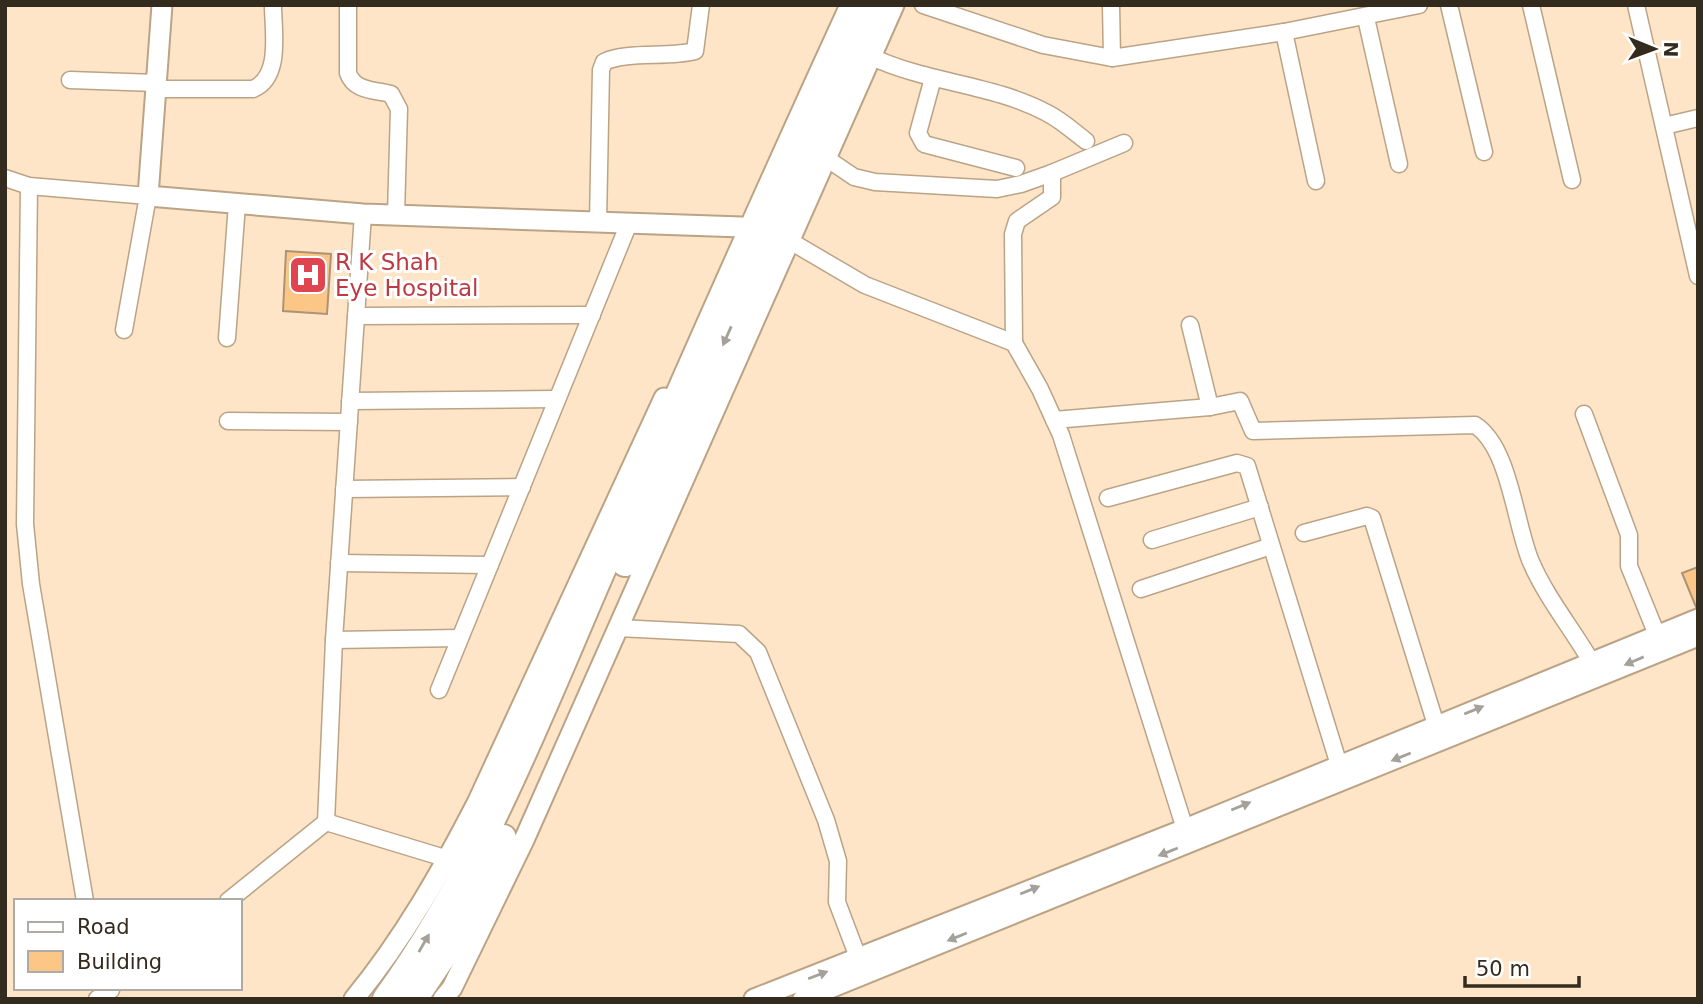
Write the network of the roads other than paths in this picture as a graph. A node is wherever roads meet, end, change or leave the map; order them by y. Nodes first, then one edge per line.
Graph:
1 (162, 5) edge
2 (273, 5) edge
3 (348, 5) edge
4 (701, 5) edge
5 (842, 5) edge
6 (854, 5) edge
7 (880, 5) edge
8 (894, 5) edge
9 (923, 5) edge
10 (1111, 5) edge
11 (1419, 5) edge
12 (1449, 5) edge
13 (1531, 5) edge
14 (1642, 6) edge
15 (1366, 18) junction
16 (1284, 32) junction
17 (872, 57) junction
18 (1112, 58) junction
19 (933, 78) junction
20 (70, 80) dead end
21 (156, 86) junction
22 (1698, 118) edge
23 (1664, 126) junction
24 (1086, 141) dead end
25 (1124, 143) dead end
26 (1484, 152) dead end
27 (826, 158) junction
28 (1399, 164) dead end
29 (1016, 168) dead end
30 (1052, 173) junction
31 (5, 178) edge
32 (1572, 180) dead end
33 (1316, 181) dead end
34 (29, 186) junction
35 (148, 196) junction
36 (237, 204) junction
37 (363, 214) junction
38 (396, 215) junction
39 (598, 222) junction
40 (629, 223) junction
41 (742, 227) junction
42 (790, 241) junction
43 (1697, 266) edge
44 (744, 270) junction
45 (592, 315) junction
46 (356, 316) junction
47 (1189, 325) dead end
48 (124, 330) dead end
49 (227, 338) dead end
50 (1014, 343) junction
51 (557, 399) junction
52 (350, 401) junction
53 (1210, 407) junction
54 (1584, 414) dead end
55 (1054, 420) junction
56 (228, 421) dead end
57 (349, 422) junction
58 (522, 487) junction
59 (344, 489) junction
60 (1108, 498) dead end
61 (1260, 507) junction
62 (1304, 533) dead end
63 (1152, 540) dead end
64 (1271, 546) junction
65 (339, 563) junction
66 (490, 565) junction
67 (1141, 589) dead end
68 (1698, 619) edge
69 (618, 628) junction
70 (1657, 635) junction
71 (1698, 636) edge
72 (460, 638) junction
73 (334, 640) junction
74 (1592, 663) junction
75 (439, 690) dead end
76 (1436, 725) junction
77 (1339, 765) junction
78 (326, 822) junction
79 (1185, 829) junction
80 (448, 859) junction
81 (85, 899) edge
82 (230, 899) edge
83 (862, 967) junction
84 (815, 997) edge
85 (354, 999) edge
86 (386, 999) edge
87 (414, 999) edge
88 (443, 999) edge
89 (754, 999) edge

1 - 21 street
2 - 21 street
3 - 38 street
4 - 39 street
5 - 41 street
6 - 44 main road
7 - 44 main road
8 - 17 street
9 - 18 street
10 - 18 street
11 - 15 street
12 - 26 street
13 - 32 street
14 - 23 street
15 - 16 street
15 - 28 street
16 - 18 street
16 - 33 street
17 - 19 street
17 - 27 street
19 - 24 street
19 - 29 street
20 - 21 street
21 - 35 street
22 - 23 street
23 - 43 street
25 - 30 street
27 - 30 street
27 - 42 street
30 - 50 street
31 - 34 street
34 - 35 street
34 - 81 street
35 - 36 street
35 - 48 street
36 - 37 street
36 - 49 street
37 - 38 street
37 - 46 street
38 - 39 street
39 - 40 street
40 - 41 street
40 - 45 street
41 - 80 street
42 - 50 street
42 - 69 street
86 -> 44 main road
44 -> 87 main road
45 - 46 street
45 - 51 street
46 - 52 street
47 - 53 street
50 - 55 street
51 - 52 street
51 - 58 street
52 - 57 street
53 - 55 street
53 - 74 street
54 - 70 street
55 - 79 street
56 - 57 street
57 - 59 street
58 - 59 street
58 - 66 street
59 - 65 street
60 - 61 street
61 - 63 street
61 - 64 street
62 - 76 street
64 - 67 street
64 - 77 street
65 - 66 street
65 - 73 street
66 - 72 street
68 - 70 street
69 - 83 street
69 - 88 street
70 - 74 street
71 -> 83 street
72 - 73 street
72 - 75 street
73 - 78 street
76 -> 74 street
76 - 77 street
79 -> 77 street
78 - 80 street
78 - 82 street
83 -> 79 street
80 - 85 street
83 - 84 street
89 -> 83 street

